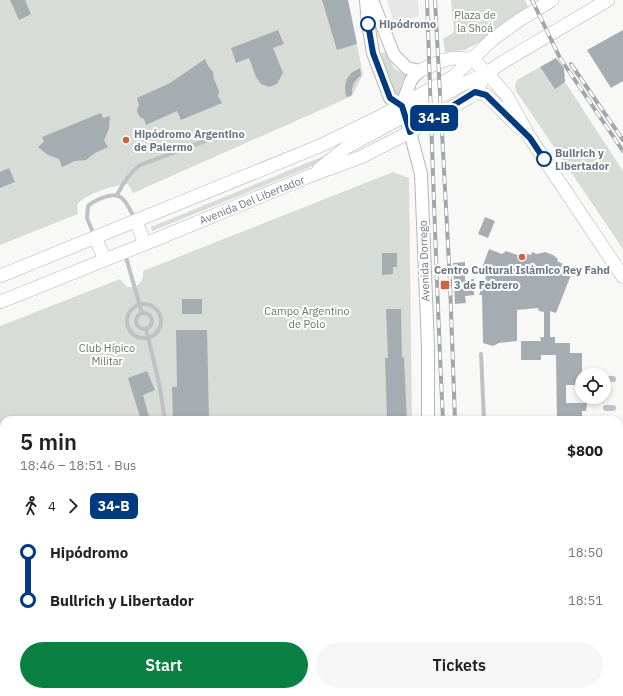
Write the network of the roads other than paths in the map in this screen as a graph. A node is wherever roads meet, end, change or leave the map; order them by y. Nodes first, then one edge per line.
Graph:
1 (366, 0) edge
2 (372, 0) edge
3 (552, 0) edge
4 (608, 0) edge
5 (472, 59) junction
6 (418, 71) junction
7 (487, 73) junction
8 (453, 77) junction
9 (475, 92) junction
10 (404, 111) junction
11 (227, 132) dead end
12 (410, 132) junction
13 (530, 138) junction
14 (312, 175) junction
15 (116, 195) junction
16 (136, 221) junction
17 (95, 238) junction
18 (145, 244) junction
19 (124, 252) junction
20 (105, 259) junction
21 (0, 276) edge
22 (623, 277) edge
23 (0, 302) edge
24 (140, 304) junction
25 (142, 313) junction
26 (161, 317) junction
27 (152, 319) junction
28 (136, 323) junction
29 (128, 324) junction
30 (146, 329) junction
31 (148, 338) junction
32 (481, 354) dead end
33 (164, 416) edge
34 (428, 416) edge
35 (484, 416) edge

1 - 10 main road, Avenida Dorrego
2 - 6 main road
3 - 5 main road, Avenida Del Libertador
4 - 7 main road, Avenida Del Libertador
5 - 6 main road
5 - 7 main road
5 - 8 main road, Avenida Del Libertador
6 - 10 main road
7 - 8 main road, Avenida Del Libertador
7 - 9 main road, Avenida Del Libertador
7 - 10 main road
7 - 13 main road
8 - 10 main road, Avenida Del Libertador
9 - 12 main road, Avenida Del Libertador
9 - 13 main road
10 - 12 main road, Avenida Dorrego
10 - 14 main road
10 - 16 main road, Avenida Del Libertador
11 - 15 lane
12 - 14 main road, Avenida Del Libertador
12 - 34 main road, Avenida Dorrego
13 - 22 main road
14 - 18 main road, Avenida Del Libertador
15 - 16 lane
15 - 17 lane
16 - 17 main road, Avenida Del Libertador
16 - 18 main road
17 - 20 main road
17 - 21 main road, Avenida Del Libertador
18 - 19 main road, Avenida Del Libertador
19 - 20 main road, Avenida Del Libertador
19 - 24 lane
20 - 23 main road, Avenida Del Libertador
24 - 25 lane
24 - 26 lane
24 - 29 lane
25 - 27 lane
25 - 28 lane
26 - 27 lane
26 - 31 lane
27 - 30 lane
28 - 29 lane
28 - 30 lane
29 - 31 lane
30 - 31 lane
31 - 33 lane
32 - 35 lane

